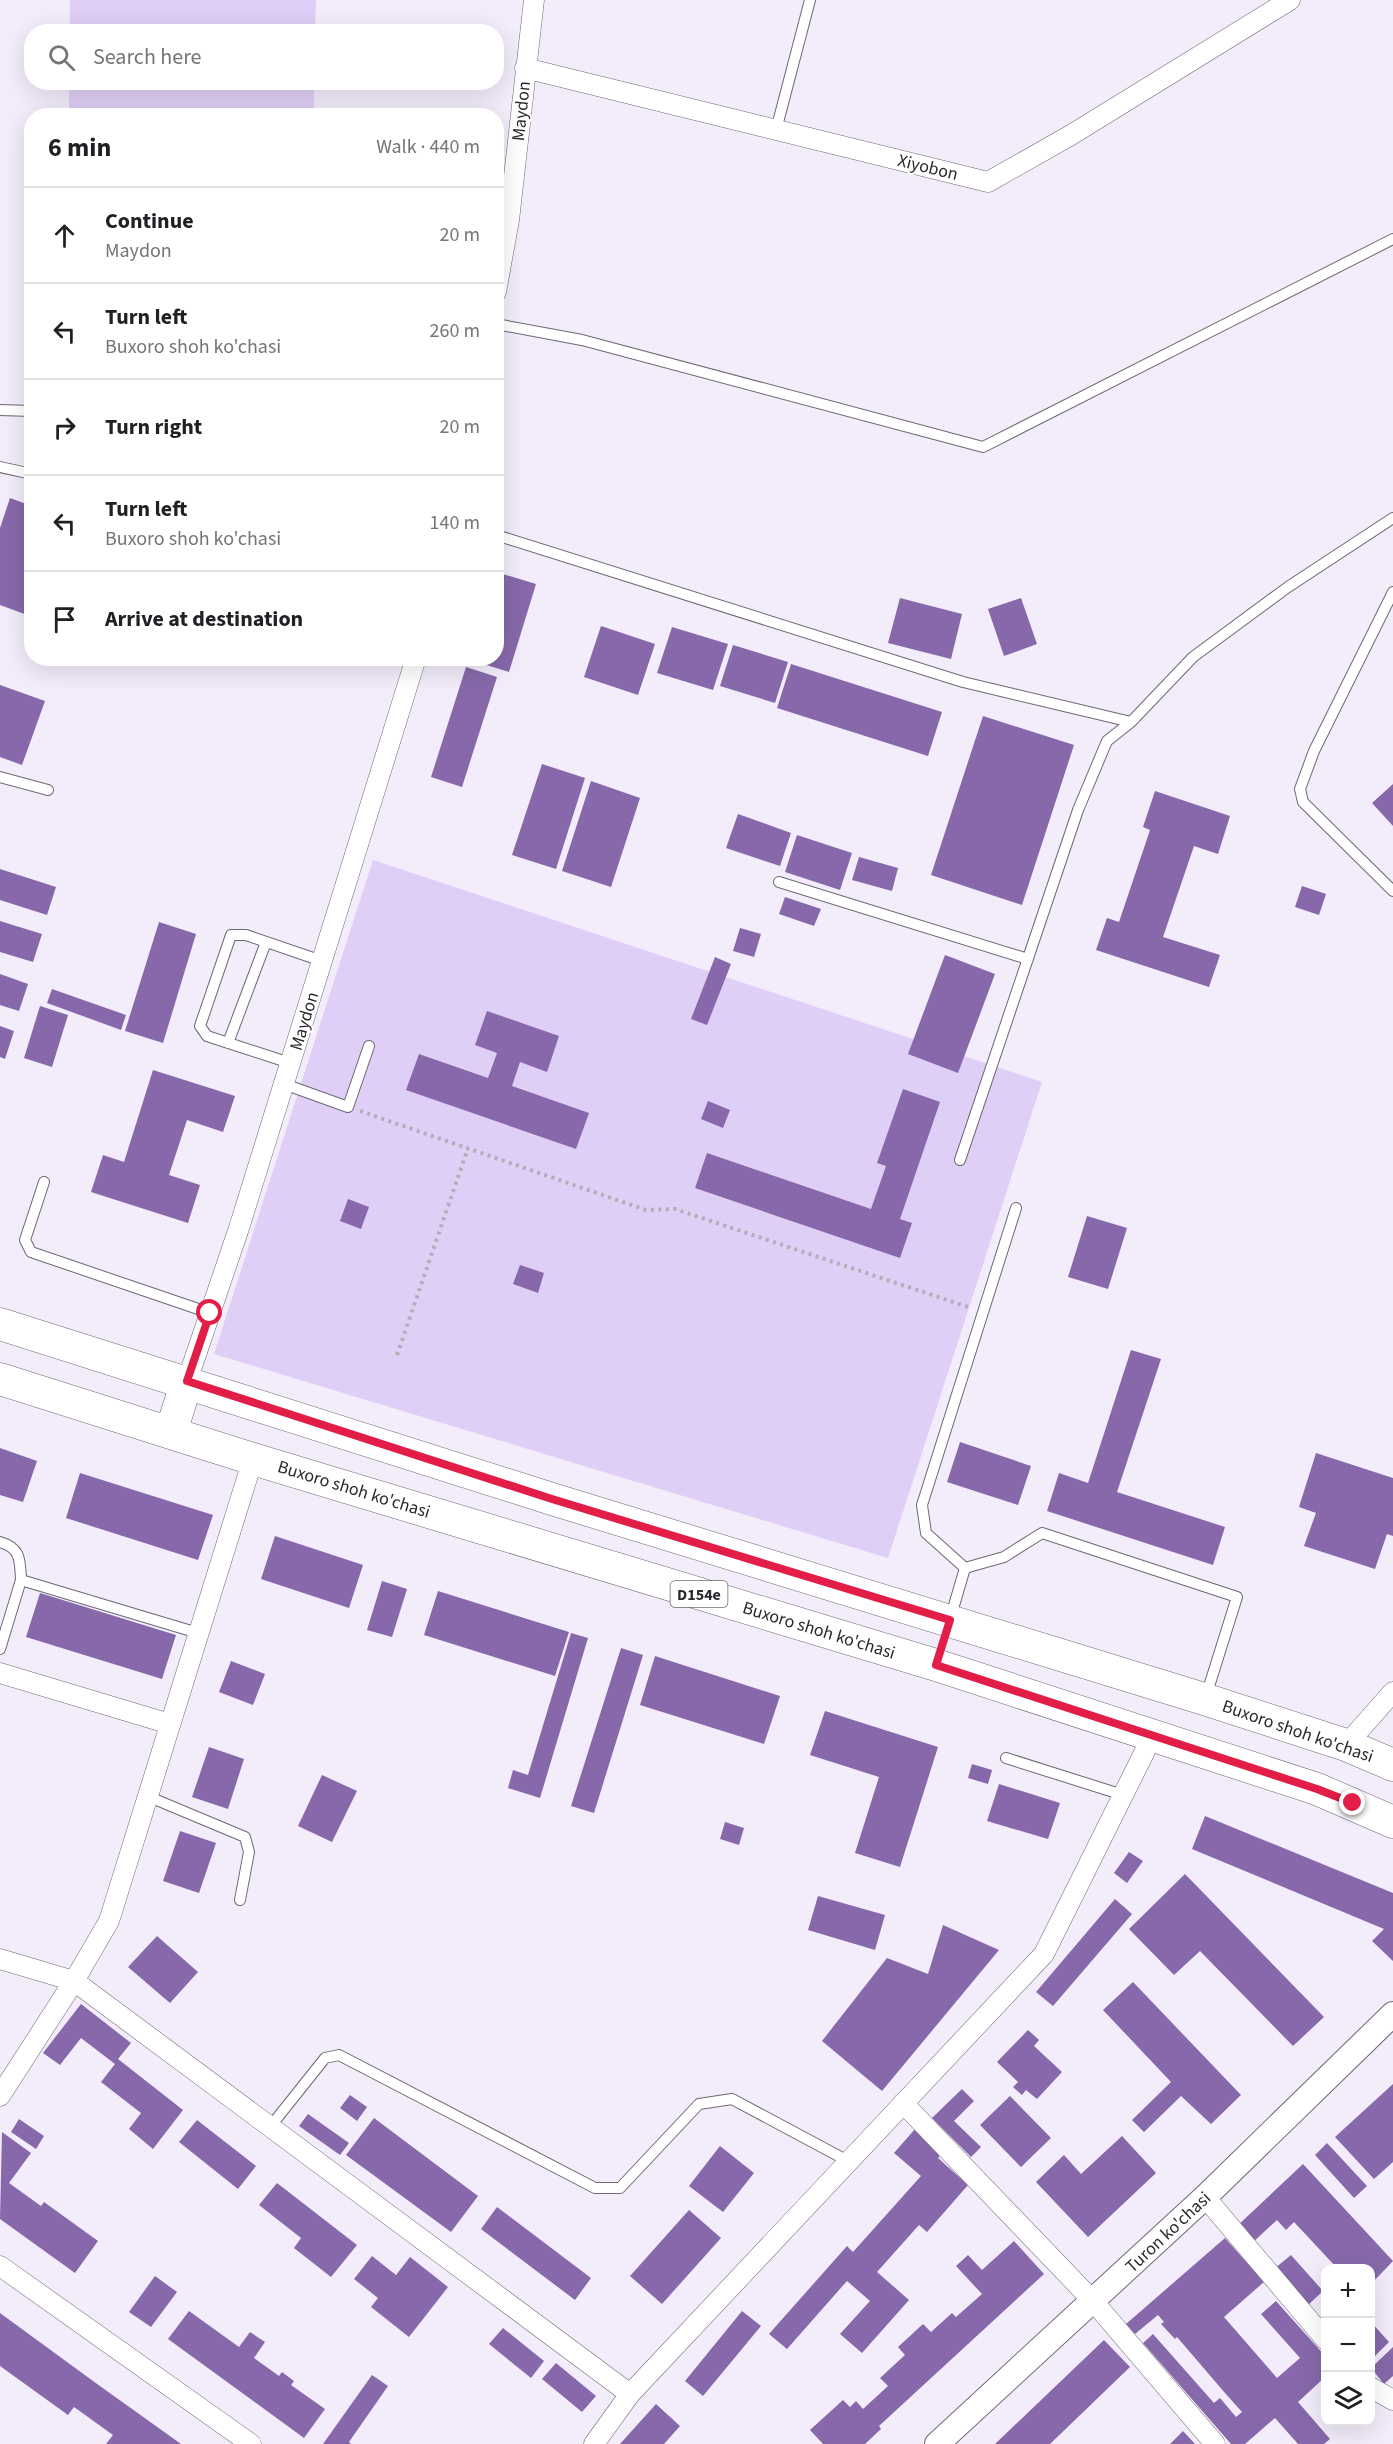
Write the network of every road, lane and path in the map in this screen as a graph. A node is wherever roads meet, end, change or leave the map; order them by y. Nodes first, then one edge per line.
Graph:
1 (534, 0) edge
2 (810, 0) edge
3 (1290, 0) edge
4 (525, 68) junction
5 (776, 130) junction
6 (1393, 239) edge
7 (504, 248) edge
8 (504, 325) edge
9 (0, 410) edge
10 (24, 411) edge
11 (0, 467) edge
12 (24, 472) edge
13 (1393, 518) edge
14 (504, 538) edge
15 (1393, 592) edge
16 (414, 666) edge
17 (1131, 722) junction
18 (0, 777) edge
19 (48, 790) dead end
20 (779, 882) dead end
21 (1393, 891) edge
22 (266, 942) junction
23 (1028, 959) junction
24 (322, 961) junction
25 (228, 1043) junction
26 (369, 1046) dead end
27 (290, 1063) junction
28 (284, 1084) junction
29 (348, 1107) junction
30 (468, 1148) junction
31 (960, 1160) dead end
32 (44, 1182) dead end
33 (1016, 1208) dead end
34 (983, 1312) junction
35 (210, 1313) junction
36 (0, 1324) edge
37 (397, 1354) dead end
38 (0, 1379) edge
39 (187, 1381) junction
40 (171, 1432) junction
41 (253, 1459) junction
42 (0, 1542) edge
43 (965, 1568) junction
44 (21, 1580) junction
45 (950, 1620) junction
46 (198, 1633) junction
47 (0, 1649) edge
48 (936, 1665) junction
49 (0, 1673) edge
50 (1393, 1692) edge
51 (1204, 1699) junction
52 (170, 1724) junction
53 (1153, 1735) junction
54 (1346, 1745) junction
55 (1006, 1758) dead end
56 (1393, 1765) edge
57 (1123, 1795) junction
58 (147, 1796) junction
59 (1393, 1822) edge
60 (240, 1900) dead end
61 (0, 1959) edge
62 (74, 1981) junction
63 (1393, 2014) edge
64 (0, 2096) edge
65 (903, 2103) junction
66 (270, 2127) junction
67 (848, 2161) junction
68 (1205, 2197) junction
69 (0, 2266) edge
70 (1093, 2301) junction
71 (1321, 2334) edge
72 (1375, 2389) edge
73 (630, 2394) junction
74 (1393, 2400) edge
75 (251, 2444) edge
76 (594, 2444) edge
77 (937, 2444) edge
78 (1215, 2444) edge

1 - 4 street, Maydon
2 - 5 lane
3 - 5 street, Xiyobon
4 - 5 street, Xiyobon
4 - 7 street, Maydon
6 - 8 lane
9 - 10 lane
11 - 12 lane
13 - 17 lane
14 - 17 lane
15 - 21 lane
16 - 24 street, Maydon
17 - 23 lane
18 - 19 lane
20 - 23 lane
22 - 24 lane
22 - 25 lane
22 - 25 lane
23 - 31 lane
24 - 27 street, Maydon
25 - 27 lane
26 - 29 lane
27 - 28 street, Maydon
28 - 29 lane
28 - 35 street, Maydon
29 - 30 path
30 - 34 path
30 - 37 path
32 - 35 lane
33 - 34 lane
34 - 43 lane
35 - 39 street, Maydon
36 - 39 main road, Buxoro shoh ko'chasi
38 - 40 main road, Buxoro shoh ko'chasi / D154e
39 - 40 main road
39 - 45 main road, Buxoro shoh ko'chasi
40 - 41 main road, Buxoro shoh ko'chasi / D154e
41 - 46 street
41 - 48 main road, Buxoro shoh ko'chasi / D154e
42 - 44 lane
43 - 45 lane
43 - 51 lane
44 - 46 lane
44 - 47 lane
45 - 48 main road
45 - 51 main road, Buxoro shoh ko'chasi
46 - 52 street
48 - 53 main road, Buxoro shoh ko'chasi / D154e
49 - 52 street
50 - 54 street
51 - 54 main road, Buxoro shoh ko'chasi
52 - 58 street
53 - 57 street
53 - 59 main road, Buxoro shoh ko'chasi / D154e
54 - 56 main road, Buxoro shoh ko'chasi
55 - 57 lane
57 - 65 street
58 - 60 lane
58 - 62 street
61 - 62 street
62 - 64 street
62 - 66 street
63 - 68 street, Turon ko'chasi
65 - 67 street
65 - 70 street
66 - 67 lane
66 - 73 street
67 - 73 street
68 - 70 street, Turon ko'chasi
68 - 71 street
69 - 75 street
70 - 77 street, Turon ko'chasi
70 - 78 street
72 - 74 street
73 - 76 street

